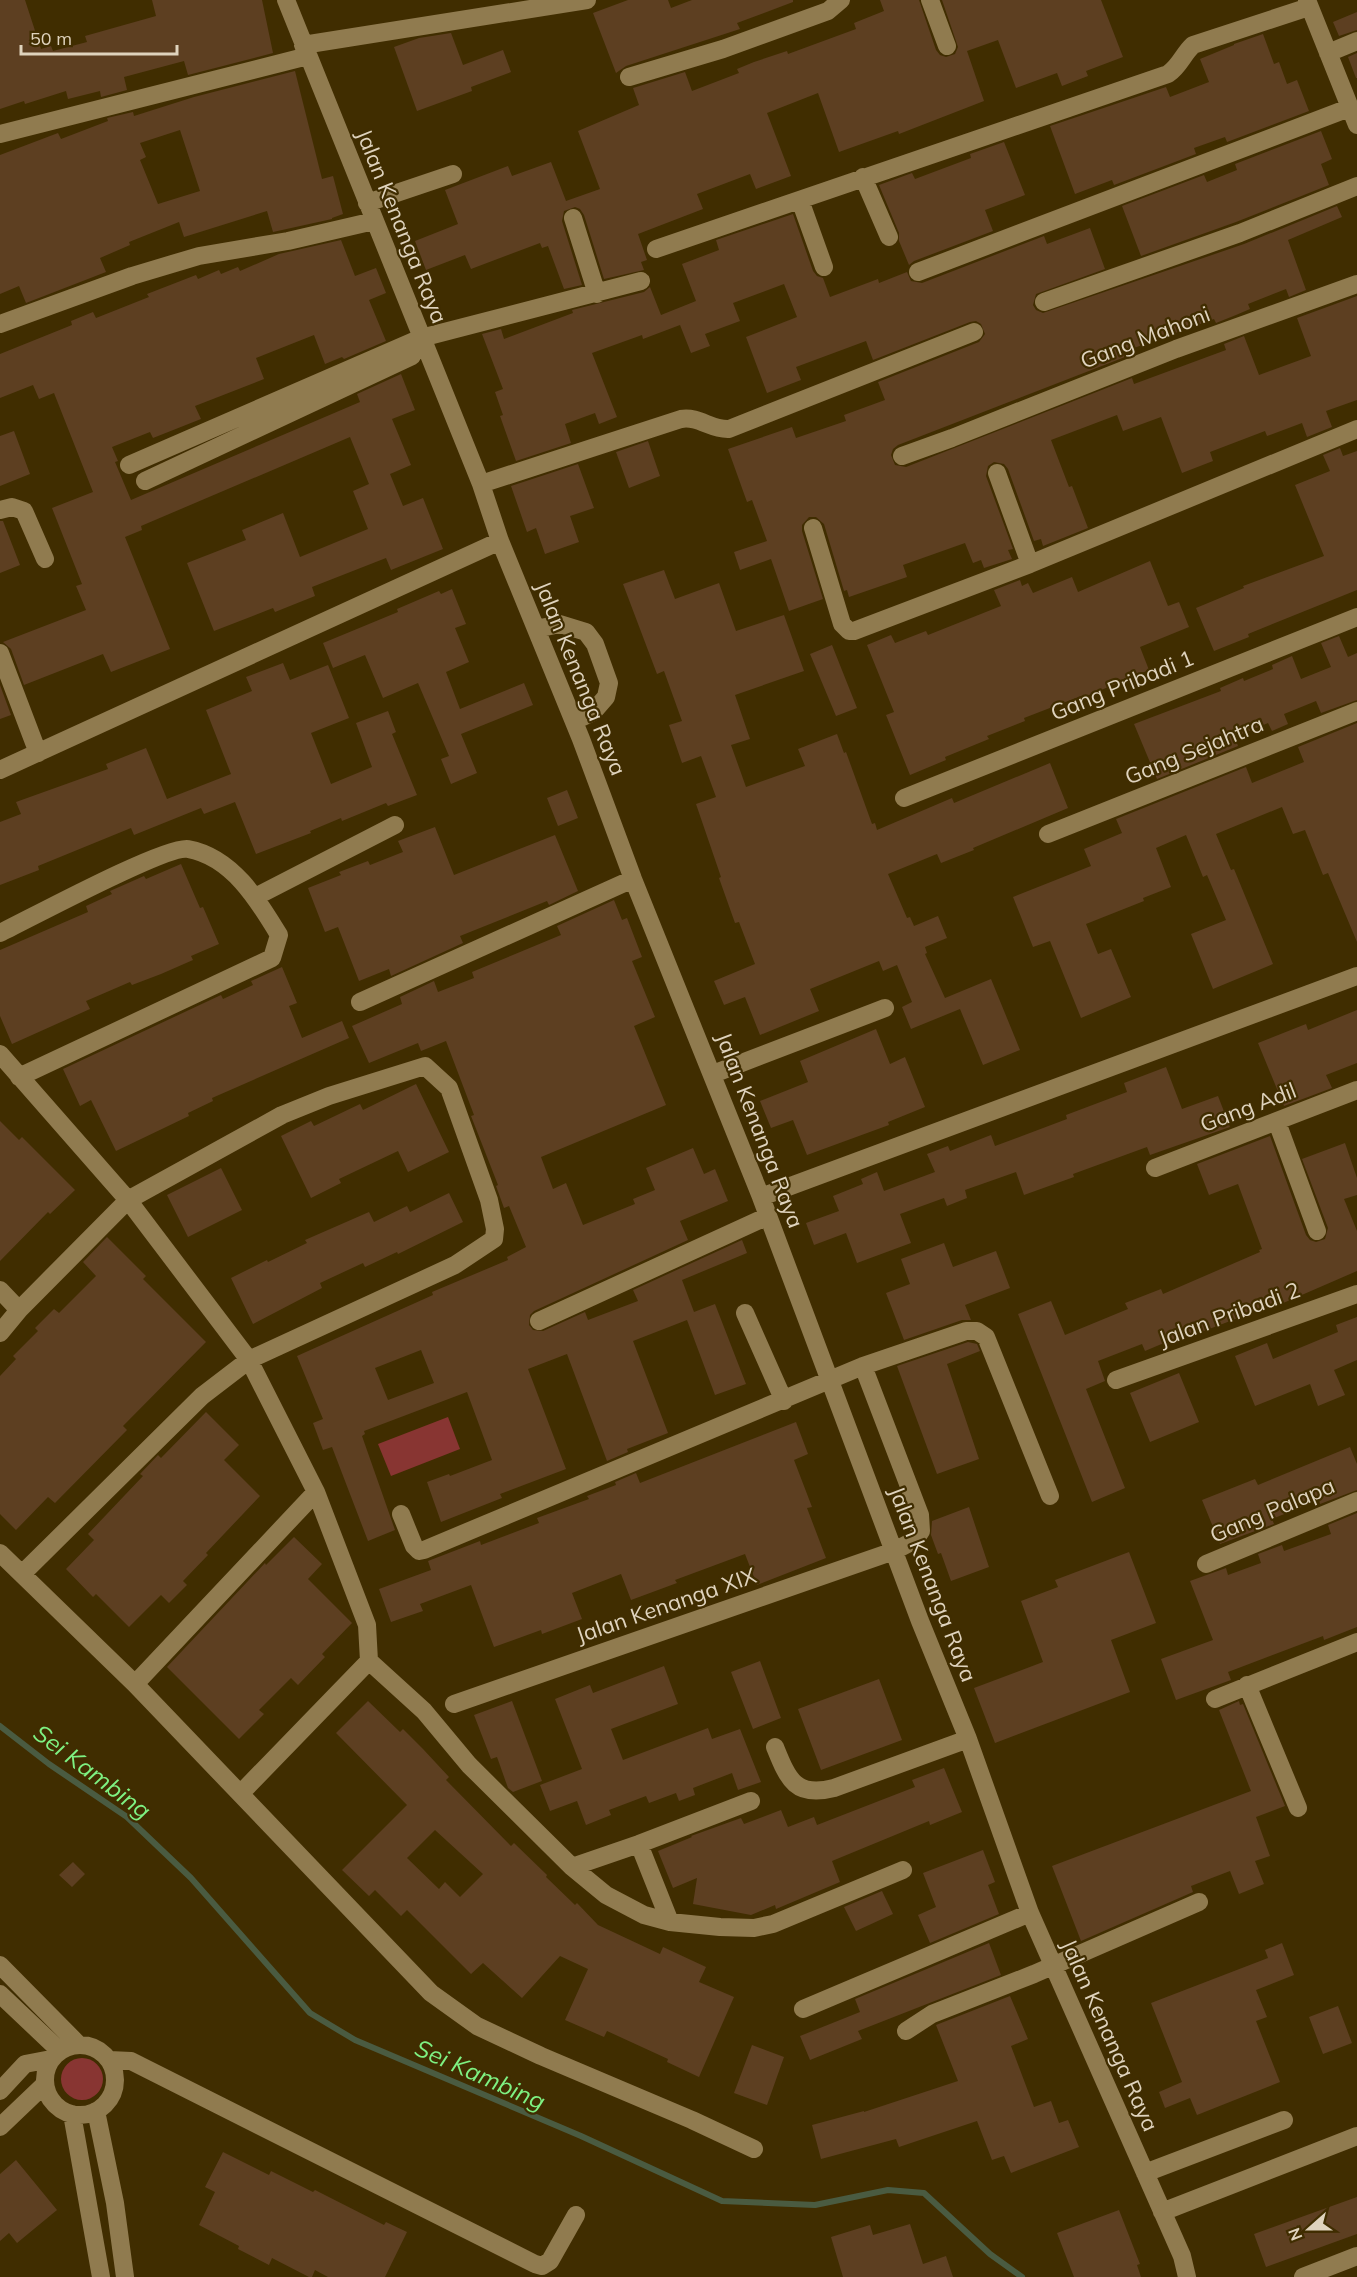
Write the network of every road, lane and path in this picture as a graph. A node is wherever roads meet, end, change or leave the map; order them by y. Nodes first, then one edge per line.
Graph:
1 (286, 0) edge
2 (587, 0) edge
3 (841, 0) edge
4 (930, 0) edge
5 (1308, 3) edge
6 (1357, 41) edge
7 (947, 46) dead end
8 (306, 51) junction
9 (1328, 53) junction
10 (629, 77) dead end
11 (1349, 108) junction
12 (1357, 125) edge
13 (0, 134) edge
14 (453, 174) dead end
15 (863, 177) junction
16 (1357, 186) edge
17 (800, 200) junction
18 (367, 203) junction
19 (573, 218) dead end
20 (374, 221) junction
21 (889, 237) dead end
22 (656, 249) dead end
23 (824, 267) dead end
24 (918, 272) dead end
25 (641, 281) dead end
26 (1357, 284) edge
27 (597, 294) junction
28 (1044, 302) dead end
29 (0, 324) edge
30 (974, 332) dead end
31 (423, 344) junction
32 (1357, 429) edge
33 (902, 456) dead end
34 (129, 465) dead end
35 (998, 473) dead end
36 (145, 481) dead end
37 (481, 484) junction
38 (0, 510) edge
39 (813, 528) dead end
40 (500, 542) junction
41 (45, 559) dead end
42 (1030, 564) junction
43 (1357, 617) edge
44 (536, 629) junction
45 (0, 653) edge
46 (1357, 711) edge
47 (574, 721) junction
48 (38, 753) junction
49 (0, 770) edge
50 (904, 798) dead end
51 (395, 825) dead end
52 (1048, 834) dead end
53 (633, 879) junction
54 (255, 897) junction
55 (0, 933) edge
56 (1357, 976) edge
57 (360, 1002) dead end
58 (885, 1008) dead end
59 (0, 1054) edge
60 (713, 1074) junction
61 (19, 1077) junction
62 (1357, 1090) edge
63 (1277, 1122) junction
64 (1155, 1168) dead end
65 (761, 1197) junction
66 (128, 1200) junction
67 (768, 1216) junction
68 (1317, 1231) dead end
69 (0, 1290) edge
70 (1357, 1294) edge
71 (19, 1310) junction
72 (745, 1313) dead end
73 (538, 1321) dead end
74 (0, 1333) edge
75 (249, 1360) junction
76 (862, 1366) junction
77 (829, 1380) junction
78 (1116, 1380) dead end
79 (783, 1401) junction
80 (316, 1492) junction
81 (1050, 1496) dead end
82 (1357, 1501) edge
83 (401, 1514) dead end
84 (894, 1551) junction
85 (0, 1553) edge
86 (1206, 1564) dead end
87 (22, 1574) junction
88 (1357, 1642) edge
89 (369, 1661) junction
90 (135, 1684) junction
91 (1248, 1685) junction
92 (1215, 1699) dead end
93 (454, 1704) dead end
94 (968, 1739) junction
95 (775, 1747) dead end
96 (241, 1793) junction
97 (751, 1801) dead end
98 (1298, 1808) dead end
99 (639, 1844) junction
100 (572, 1867) junction
101 (903, 1870) dead end
102 (1199, 1902) dead end
103 (1030, 1912) junction
104 (670, 1922) junction
105 (0, 1965) edge
106 (1053, 1965) junction
107 (0, 1994) edge
108 (803, 2009) dead end
109 (906, 2031) dead end
110 (78, 2044) junction
111 (55, 2055) junction
112 (109, 2060) junction
113 (45, 2084) junction
114 (0, 2091) edge
115 (96, 2110) junction
116 (72, 2114) junction
117 (1284, 2121) dead end
118 (0, 2127) edge
119 (1357, 2136) edge
120 (754, 2149) dead end
121 (1145, 2173) junction
122 (1162, 2212) junction
123 (576, 2215) dead end
124 (1357, 2256) edge
125 (101, 2277) edge
126 (125, 2277) edge
127 (1187, 2277) edge
128 (1303, 2277) edge

1 - 8 street, Jalan Kenanga Raya
2 - 8 street
3 - 10 street
4 - 7 street
5 - 9 street
5 - 15 street
6 - 9 street
8 - 13 street
8 - 18 street, Jalan Kenanga Raya
9 - 11 street
11 - 12 street
11 - 24 street
14 - 18 street
15 - 17 street
15 - 21 street
16 - 28 street
17 - 22 street
17 - 23 street
18 - 20 street, Jalan Kenanga Raya
19 - 27 street
20 - 29 street
20 - 31 street, Jalan Kenanga Raya
25 - 27 street
26 - 33 street, Gang Mahoni
27 - 31 street
30 - 37 street
31 - 34 street
31 - 36 street
31 - 37 street, Jalan Kenanga Raya
32 - 42 street
35 - 42 street
37 - 40 street, Jalan Kenanga Raya
38 - 41 street
39 - 42 street
40 - 44 street, Jalan Kenanga Raya
40 - 48 street
43 - 50 street, Gang Pribadi 1
44 - 47 street, Jalan Kenanga Raya
44 - 47 street
45 - 48 street
46 - 52 street, Gang Sejahtra
47 - 53 street, Jalan Kenanga Raya
48 - 49 street
51 - 54 street
53 - 57 street
53 - 60 street, Jalan Kenanga Raya
54 - 55 street
54 - 61 street
56 - 65 street
58 - 60 street
59 - 61 street
60 - 65 street, Jalan Kenanga Raya
61 - 66 street
62 - 63 street, Gang Adil
63 - 64 street, Gang Adil
63 - 68 street
65 - 67 street, Jalan Kenanga Raya
66 - 71 street
66 - 75 street
66 - 75 street
67 - 73 street
67 - 77 street, Jalan Kenanga Raya
69 - 71 street
70 - 78 street, Jalan Pribadi 2
71 - 74 street
72 - 79 street
75 - 80 street
75 - 87 street
76 - 77 street
76 - 81 street
76 - 84 street, Jalan Kenanga XIX
77 - 79 street
77 - 84 street, Jalan Kenanga Raya
79 - 83 street
80 - 89 street
80 - 90 street
82 - 86 street, Gang Palapa
84 - 93 street, Jalan Kenanga XIX
84 - 94 street, Jalan Kenanga Raya
85 - 87 street
87 - 90 street
88 - 91 street
89 - 96 street
89 - 100 street
90 - 96 street
91 - 92 street
91 - 98 street
94 - 95 street
94 - 103 street, Jalan Kenanga Raya
96 - 120 street
97 - 99 street
99 - 100 street
99 - 104 street
100 - 104 street
101 - 104 street
102 - 106 street
103 - 106 street, Jalan Kenanga Raya
103 - 108 street
105 - 110 street
106 - 109 street
106 - 121 street, Jalan Kenanga Raya
107 - 111 street
110 - 111 street
110 - 112 street
111 - 113 street
111 - 114 street
112 - 115 street
112 - 123 street
113 - 116 street
113 - 118 street
115 - 116 street
115 - 126 street
116 - 125 street
117 - 121 street
119 - 122 street
121 - 122 street, Jalan Kenanga Raya
122 - 127 street, Jalan Kenanga Raya
124 - 128 street

